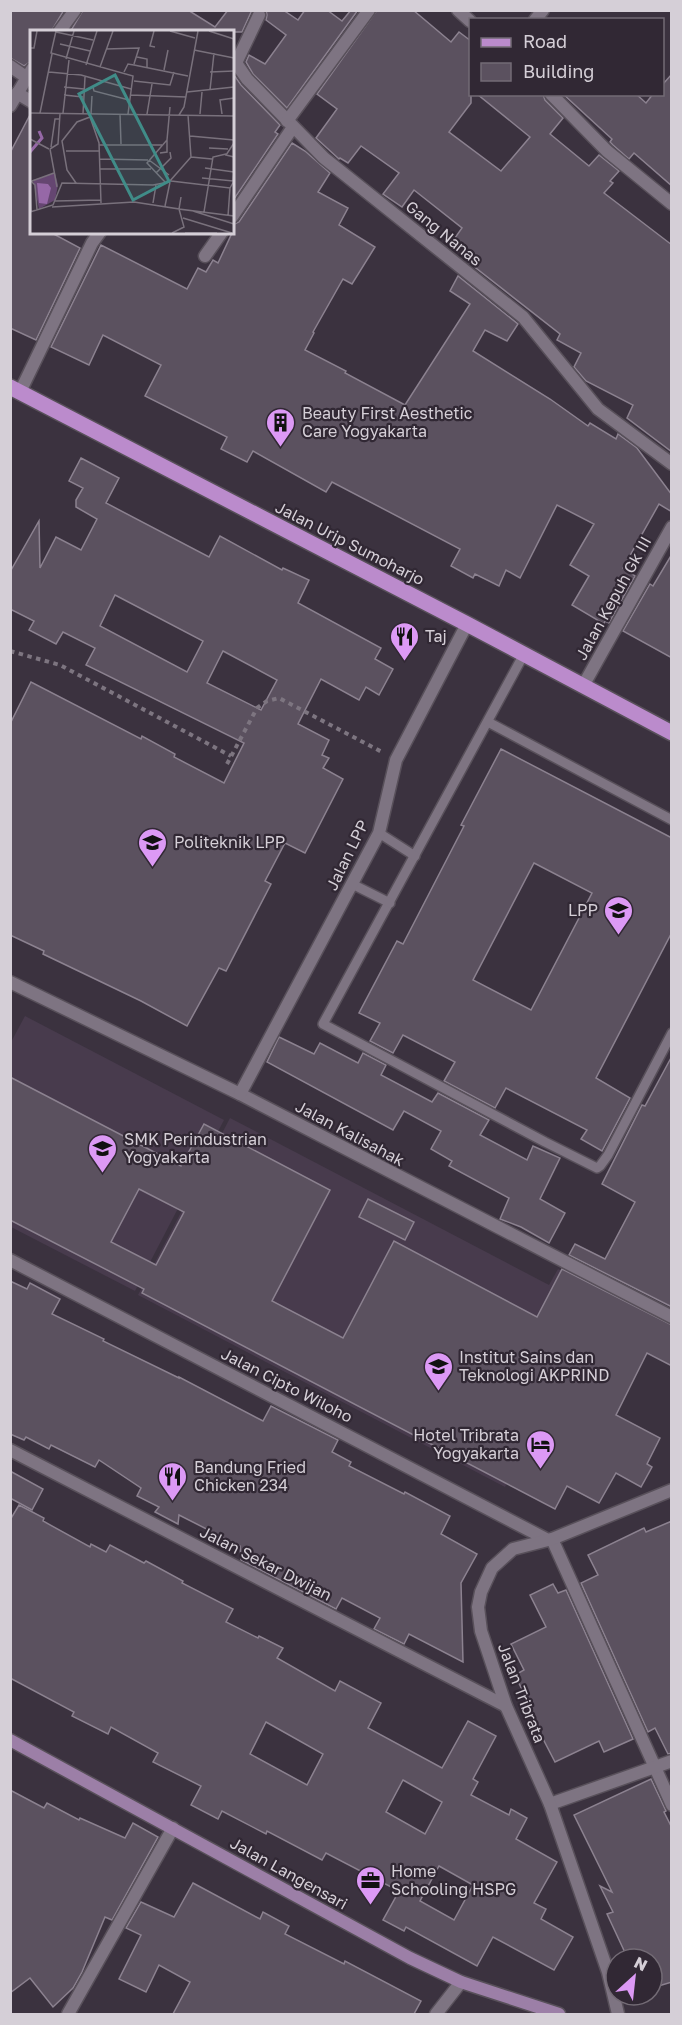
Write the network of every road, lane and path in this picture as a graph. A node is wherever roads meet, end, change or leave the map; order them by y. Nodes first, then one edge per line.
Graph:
1 (75, 10) edge
2 (369, 10) edge
3 (259, 15) dead end
4 (60, 30) edge
5 (10, 66) edge
6 (29, 73) edge
7 (17, 93) junction
8 (553, 96) edge
9 (30, 101) edge
10 (10, 106) edge
11 (290, 124) junction
12 (672, 204) edge
13 (234, 214) edge
14 (98, 234) edge
15 (221, 234) edge
16 (205, 256) dead end
17 (15, 390) edge
18 (672, 464) edge
19 (672, 527) edge
20 (467, 624) junction
21 (10, 651) edge
22 (524, 654) junction
23 (583, 686) junction
24 (488, 722) junction
25 (672, 733) edge
26 (231, 756) junction
27 (396, 760) junction
28 (227, 764) dead end
29 (672, 820) edge
30 (379, 833) junction
31 (415, 856) junction
32 (352, 884) junction
33 (390, 903) junction
34 (10, 982) edge
35 (672, 1033) edge
36 (240, 1094) junction
37 (10, 1260) edge
38 (672, 1317) edge
39 (10, 1450) edge
40 (672, 1490) edge
41 (550, 1540) junction
42 (506, 1706) junction
43 (10, 1740) edge
44 (672, 1761) edge
45 (654, 1767) junction
46 (550, 1804) junction
47 (672, 1805) edge
48 (173, 1828) junction
49 (461, 1982) junction
50 (68, 2014) edge
51 (436, 2014) edge
52 (559, 2014) edge
53 (618, 2014) edge

1 - 4 street
2 - 11 street
3 - 11 street, Gang Nanas
5 - 6 street
6 - 7 street
7 - 9 street
7 - 10 street
8 - 12 street
11 - 13 street
11 - 18 street, Gang Nanas
14 - 17 street
15 - 16 street
17 - 20 main road, Jalan Urip Sumoharjo
19 - 23 street, Jalan Kepuh Gk III
20 - 22 main road, Jalan Urip Sumoharjo
20 - 27 street, Jalan LPP
21 - 26 path
22 - 23 main road, Jalan Urip Sumoharjo
22 - 24 lane
23 - 25 main road, Jalan Urip Sumoharjo
24 - 29 lane
24 - 31 lane
26 - 27 path
26 - 28 path
27 - 30 street, Jalan LPP
30 - 31 lane
30 - 32 street, Jalan LPP
31 - 33 lane
32 - 33 lane
32 - 36 street, Jalan LPP
33 - 35 lane
34 - 36 street, Jalan Kalisahak
36 - 38 street, Jalan Kalisahak
37 - 41 street, Jalan Cipto Wiloho
39 - 42 street, Jalan Sekar Dwijan
40 - 41 street, Jalan Tribrata
41 - 42 street, Jalan Tribrata
41 - 45 street
42 - 46 street, Jalan Tribrata
43 - 48 main road, Jalan Langensari
44 - 45 street
45 - 46 street
45 - 47 street
46 - 53 street, Jalan Tribrata
48 - 49 main road, Jalan Langensari
48 - 50 street
49 - 51 street
49 - 52 main road, Jalan Langensari

